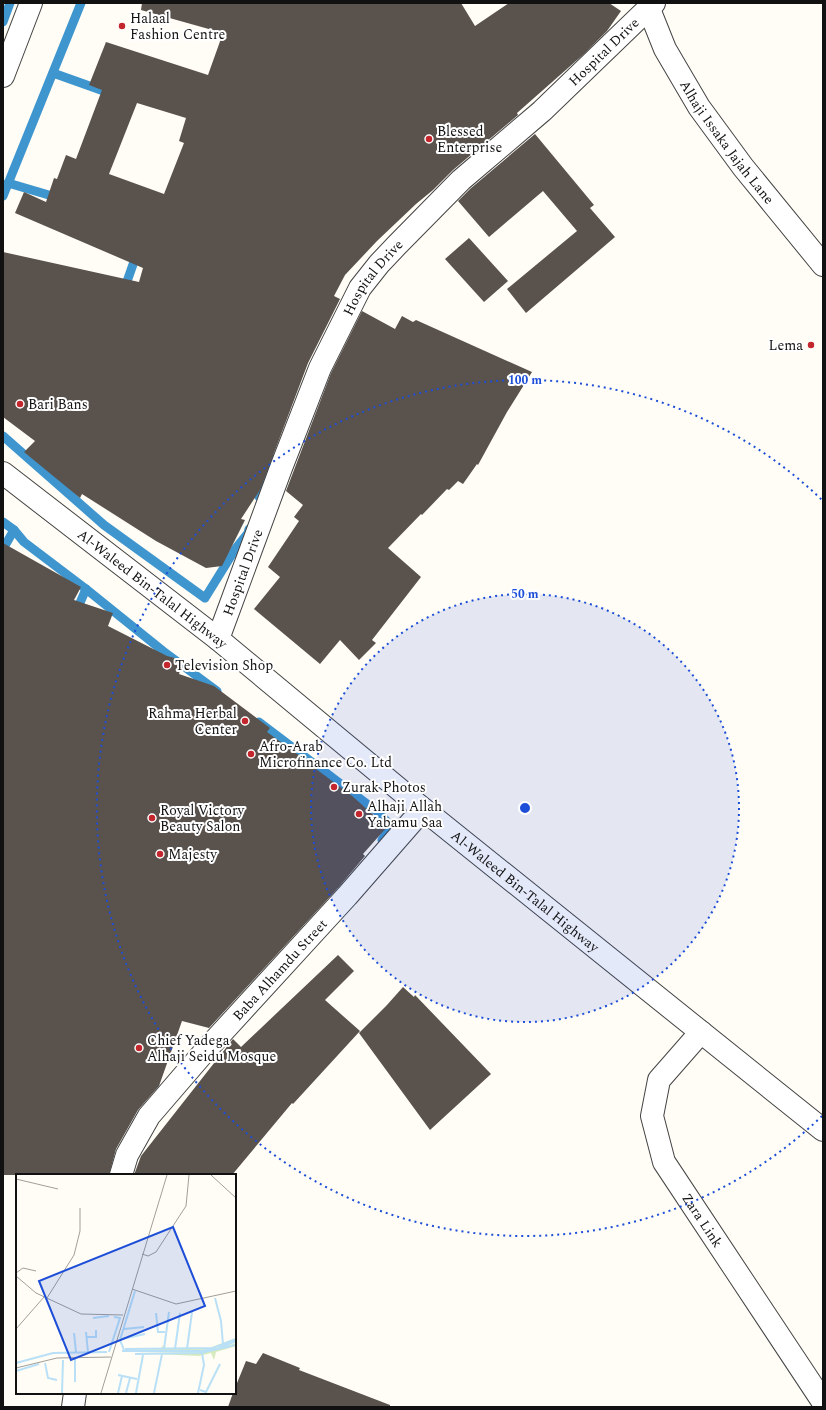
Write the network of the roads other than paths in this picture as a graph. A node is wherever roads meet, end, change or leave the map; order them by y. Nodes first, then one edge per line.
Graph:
1 (30, 3) edge
2 (652, 6) edge
3 (3, 76) edge
4 (823, 264) edge
5 (3, 473) edge
6 (218, 639) junction
7 (423, 809) junction
8 (702, 1032) junction
9 (823, 1130) edge
10 (121, 1174) edge
11 (75, 1394) edge
12 (823, 1402) edge
13 (73, 1407) edge

1 - 3 street
2 - 4 street, Alhaji Issaka Jajah Lane
2 - 6 street, Hospital Drive
5 - 6 street, Al-Waleed Bin-Talal Highway
6 - 7 street, Al-Waleed Bin-Talal Highway
7 - 8 street, Al-Waleed Bin-Talal Highway
7 - 10 street, Baba Alhamdu Street
8 - 9 street, Al-Waleed Bin-Talal Highway
8 - 12 street, Zara Link
11 - 13 street

